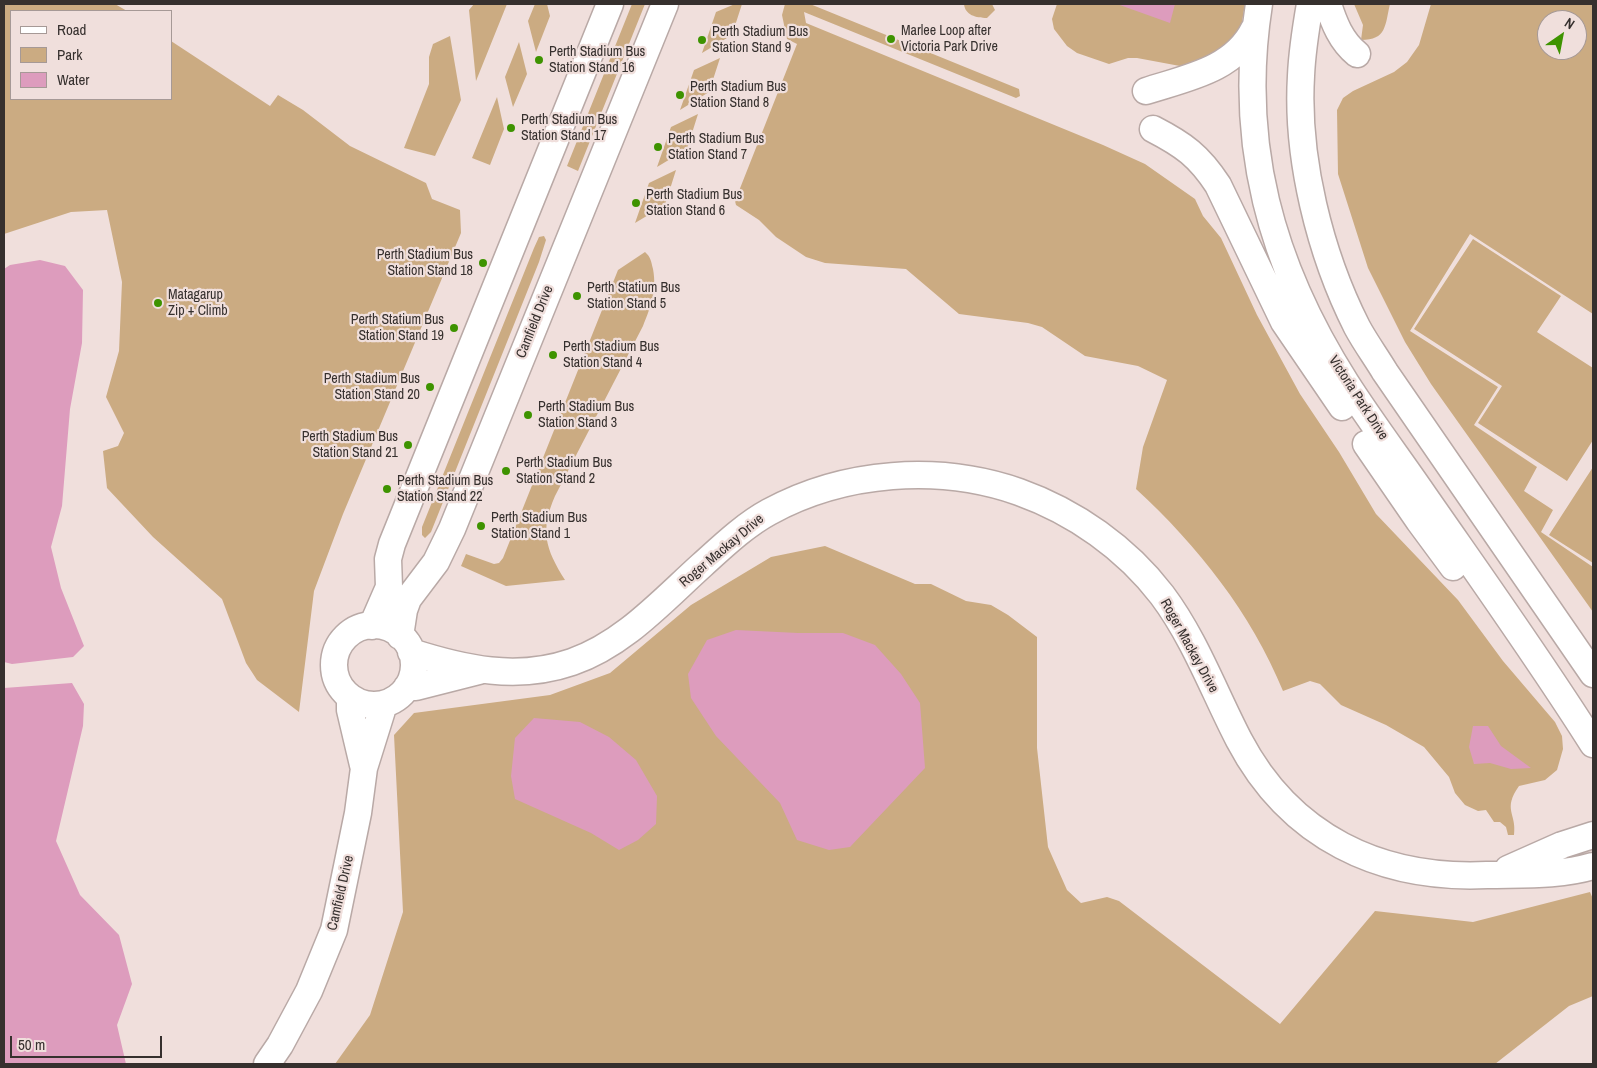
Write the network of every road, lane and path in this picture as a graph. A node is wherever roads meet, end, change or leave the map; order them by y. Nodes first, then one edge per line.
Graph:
1 (610, 4) edge
2 (664, 4) edge
3 (1310, 4) edge
4 (1328, 4) edge
5 (1257, 15) edge
6 (1357, 54) dead end
7 (1146, 91) dead end
8 (1153, 129) dead end
9 (372, 626) junction
10 (406, 644) junction
11 (482, 670) junction
12 (1593, 674) edge
13 (1553, 680) junction
14 (407, 688) junction
15 (350, 698) junction
16 (384, 704) junction
17 (1593, 744) edge
18 (364, 768) junction
19 (1593, 835) edge
20 (1593, 866) edge
21 (1494, 875) junction
22 (267, 1064) edge

1 - 9 street
2 - 10 street, Camfield Drive
3 - 12 street
4 - 6 street
5 - 7 street
5 - 13 street, Victoria Park Drive
8 - 13 street
9 - 10 street
9 - 15 street
10 - 11 street, Roger Mackay Drive
10 - 14 street
11 - 14 street
11 - 21 street, Roger Mackay Drive
13 - 17 street, Victoria Park Drive
14 - 16 street
15 - 16 street
15 - 18 street
16 - 18 street, Camfield Drive
18 - 22 street, Camfield Drive
19 - 21 street, Roger Mackay Drive
20 - 21 street, Roger Mackay Drive

